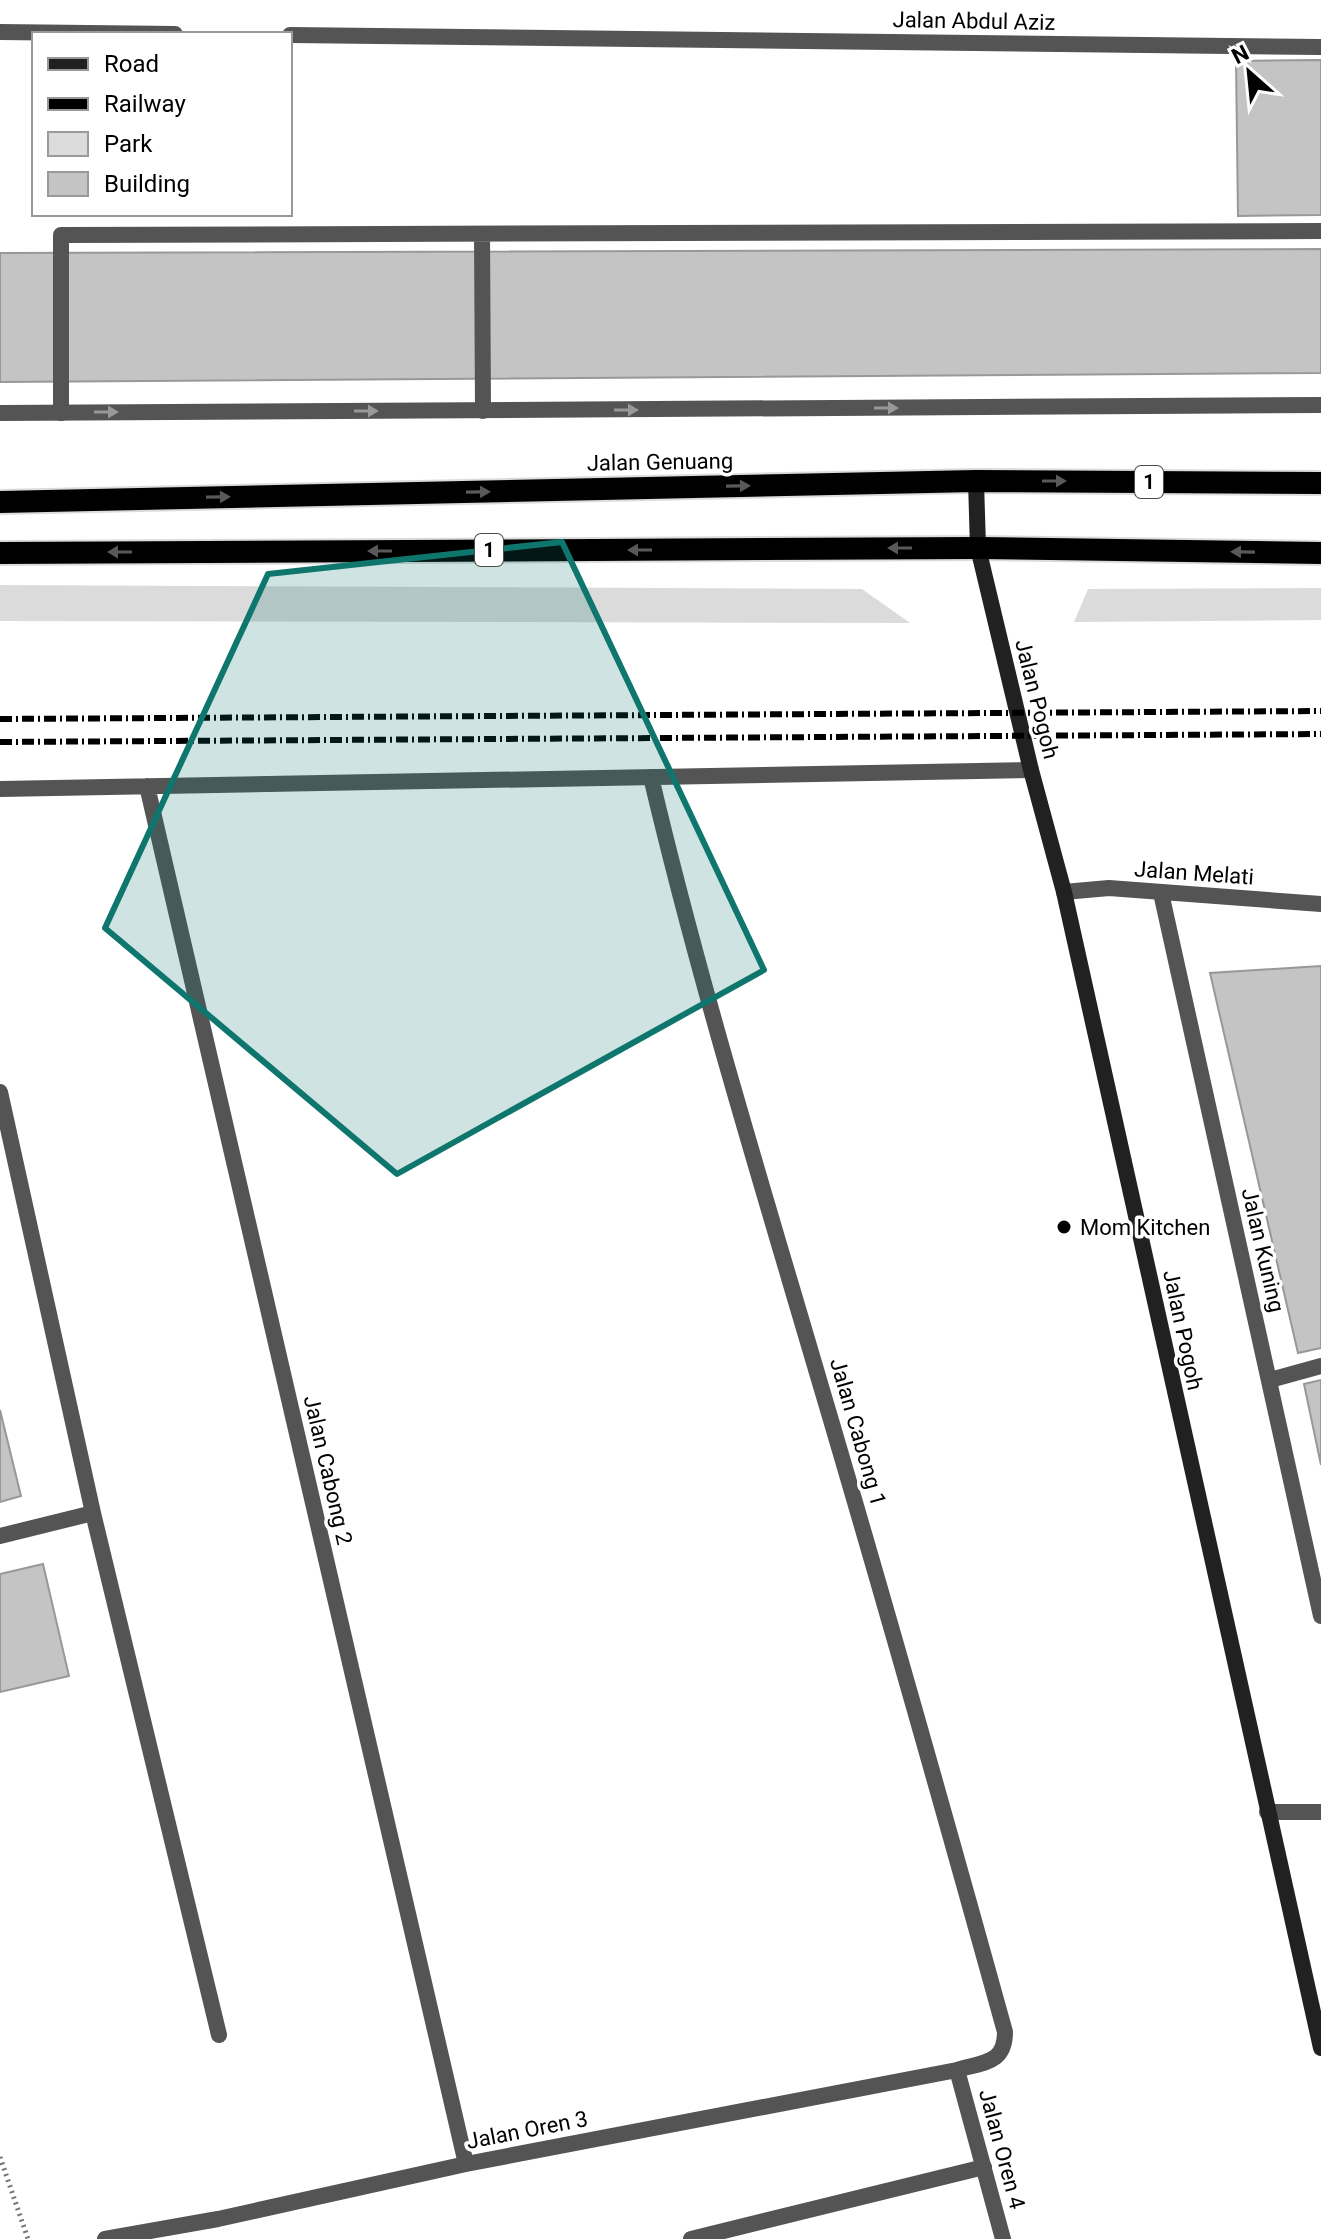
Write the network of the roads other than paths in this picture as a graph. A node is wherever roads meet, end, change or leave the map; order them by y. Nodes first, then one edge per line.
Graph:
1 (0, 32) edge
2 (32, 32) edge
3 (292, 35) edge
4 (1321, 47) edge
5 (1321, 231) edge
6 (482, 234) junction
7 (1321, 405) edge
8 (483, 411) junction
9 (0, 413) edge
10 (61, 413) junction
11 (976, 481) junction
12 (1321, 483) edge
13 (0, 502) edge
14 (978, 548) junction
15 (0, 553) edge
16 (1321, 553) edge
17 (1031, 770) junction
18 (651, 777) junction
19 (147, 786) junction
20 (0, 789) edge
21 (1064, 892) junction
22 (1161, 893) junction
23 (1321, 904) edge
24 (0, 1092) edge
25 (1321, 1366) edge
26 (1270, 1380) junction
27 (93, 1513) junction
28 (0, 1536) edge
29 (1321, 1616) edge
30 (1267, 1812) junction
31 (1321, 1812) edge
32 (219, 2035) dead end
33 (1321, 2048) edge
34 (957, 2070) junction
35 (466, 2164) junction
36 (984, 2167) junction
37 (105, 2239) edge
38 (691, 2239) edge
39 (1003, 2239) edge

1 - 2 street
3 - 4 street, Jalan Abdul Aziz
5 - 6 street
6 - 8 street
6 - 10 street
8 -> 7 street
10 -> 8 street
9 - 10 street
11 -> 12 highway, Jalan Genuang / 1
13 -> 11 highway, Jalan Genuang / 1
11 - 14 main road, Jalan Pogoh
14 -> 15 highway, 1
16 -> 14 highway, 1
14 - 17 main road, Jalan Pogoh
17 - 18 street
17 - 21 main road, Jalan Pogoh
18 - 19 street
18 - 34 street, Jalan Cabong 1
19 - 20 street
19 - 35 street, Jalan Cabong 2
21 - 22 street, Jalan Melati
21 - 30 main road, Jalan Pogoh
22 - 23 street, Jalan Melati
22 - 26 street, Jalan Kuning
24 - 27 street
25 - 26 street
26 - 29 street, Jalan Kuning
27 - 28 street
27 - 32 street
30 - 31 street
30 - 33 main road, Jalan Pogoh
34 - 35 street, Jalan Oren 3
34 - 36 street, Jalan Oren 4
35 - 37 street, Jalan Oren 3
36 - 38 street
36 - 39 street, Jalan Oren 4

